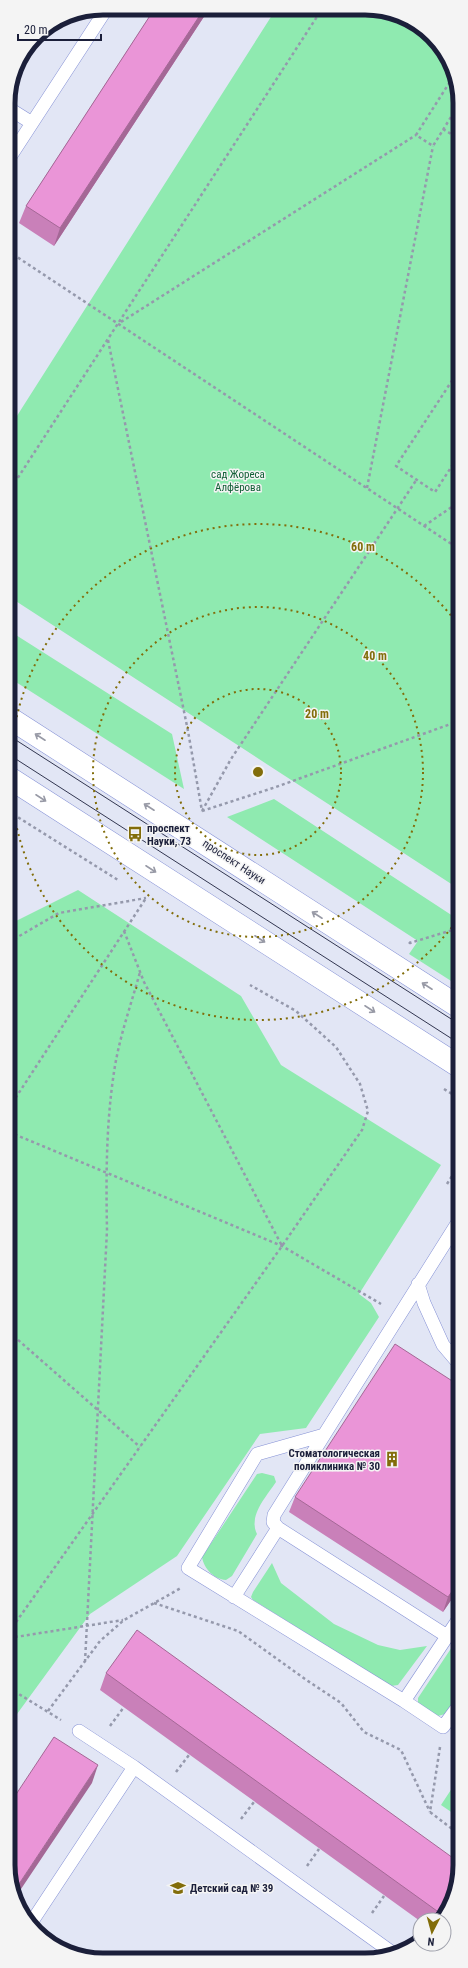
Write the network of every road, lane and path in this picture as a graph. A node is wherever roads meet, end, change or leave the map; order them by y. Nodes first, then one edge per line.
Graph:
1 (102, 15) edge
2 (319, 15) edge
3 (450, 81) edge
4 (15, 113) edge
5 (453, 113) edge
6 (32, 124) junction
7 (443, 129) junction
8 (416, 135) junction
9 (453, 135) edge
10 (433, 146) junction
11 (15, 150) edge
12 (15, 256) edge
13 (118, 323) junction
14 (108, 340) junction
15 (453, 379) edge
16 (453, 464) edge
17 (416, 479) junction
18 (15, 482) edge
19 (367, 488) junction
20 (453, 506) edge
21 (397, 508) junction
22 (424, 526) junction
23 (453, 545) edge
24 (15, 721) edge
25 (453, 723) edge
26 (15, 781) edge
27 (202, 811) junction
28 (453, 930) edge
29 (124, 931) junction
30 (15, 938) edge
31 (410, 943) dead end
32 (140, 972) junction
33 (250, 985) dead end
34 (453, 1003) edge
35 (453, 1063) edge
36 (15, 1099) edge
37 (15, 1135) edge
38 (106, 1173) junction
39 (453, 1174) edge
40 (446, 1184) dead end
41 (453, 1230) edge
42 (282, 1246) junction
43 (418, 1284) junction
44 (399, 1315) junction
45 (15, 1337) edge
46 (453, 1357) edge
47 (99, 1411) junction
48 (324, 1435) junction
49 (140, 1447) junction
50 (91, 1516) junction
51 (278, 1528) junction
52 (201, 1577) junction
53 (234, 1597) junction
54 (154, 1603) junction
55 (124, 1620) junction
56 (15, 1624) edge
57 (86, 1626) junction
58 (453, 1627) edge
59 (447, 1636) junction
60 (15, 1637) edge
61 (84, 1662) junction
62 (15, 1692) edge
63 (404, 1701) junction
64 (453, 1713) edge
65 (443, 1727) junction
66 (79, 1731) dead end
67 (134, 1767) junction
68 (430, 1812) junction
69 (453, 1830) edge
70 (33, 1919) edge
71 (388, 1950) edge

1 - 6 lane
2 - 13 path
3 - 8 path
4 - 6 lane
5 - 7 path
6 - 11 lane
7 - 9 path
7 - 10 path
8 - 10 path
8 - 13 path
10 - 19 path
12 - 13 path
13 - 14 path
13 - 19 path
14 - 18 path
14 - 27 path
15 - 17 path
16 - 17 path
17 - 21 path
19 - 21 path
20 - 22 path
21 - 22 path
21 - 27 path
22 - 23 path
34 -> 24 main road, проспект Науки
25 - 27 path
26 -> 35 main road
28 - 31 path
29 - 30 path
29 - 32 path
29 - 36 path
32 - 38 path
32 - 42 path
33 - 42 path
37 - 38 path
38 - 42 path
38 - 47 path
39 - 40 path
41 - 43 lane
42 - 44 path
42 - 49 path
43 - 44 lane
43 - 46 lane
44 - 48 lane
45 - 47 path
47 - 49 path
47 - 50 path
48 - 51 lane
48 - 52 lane
49 - 50 path
50 - 56 path
50 - 57 path
51 - 53 lane
51 - 59 lane
52 - 53 lane
52 - 54 path
53 - 63 lane
54 - 55 path
54 - 68 path
55 - 57 path
55 - 61 path
57 - 60 path
57 - 61 path
58 - 59 lane
59 - 63 lane
61 - 62 path
63 - 65 lane
64 - 65 lane
65 - 68 path
66 - 67 lane
67 - 70 lane
67 - 71 lane
68 - 69 path

